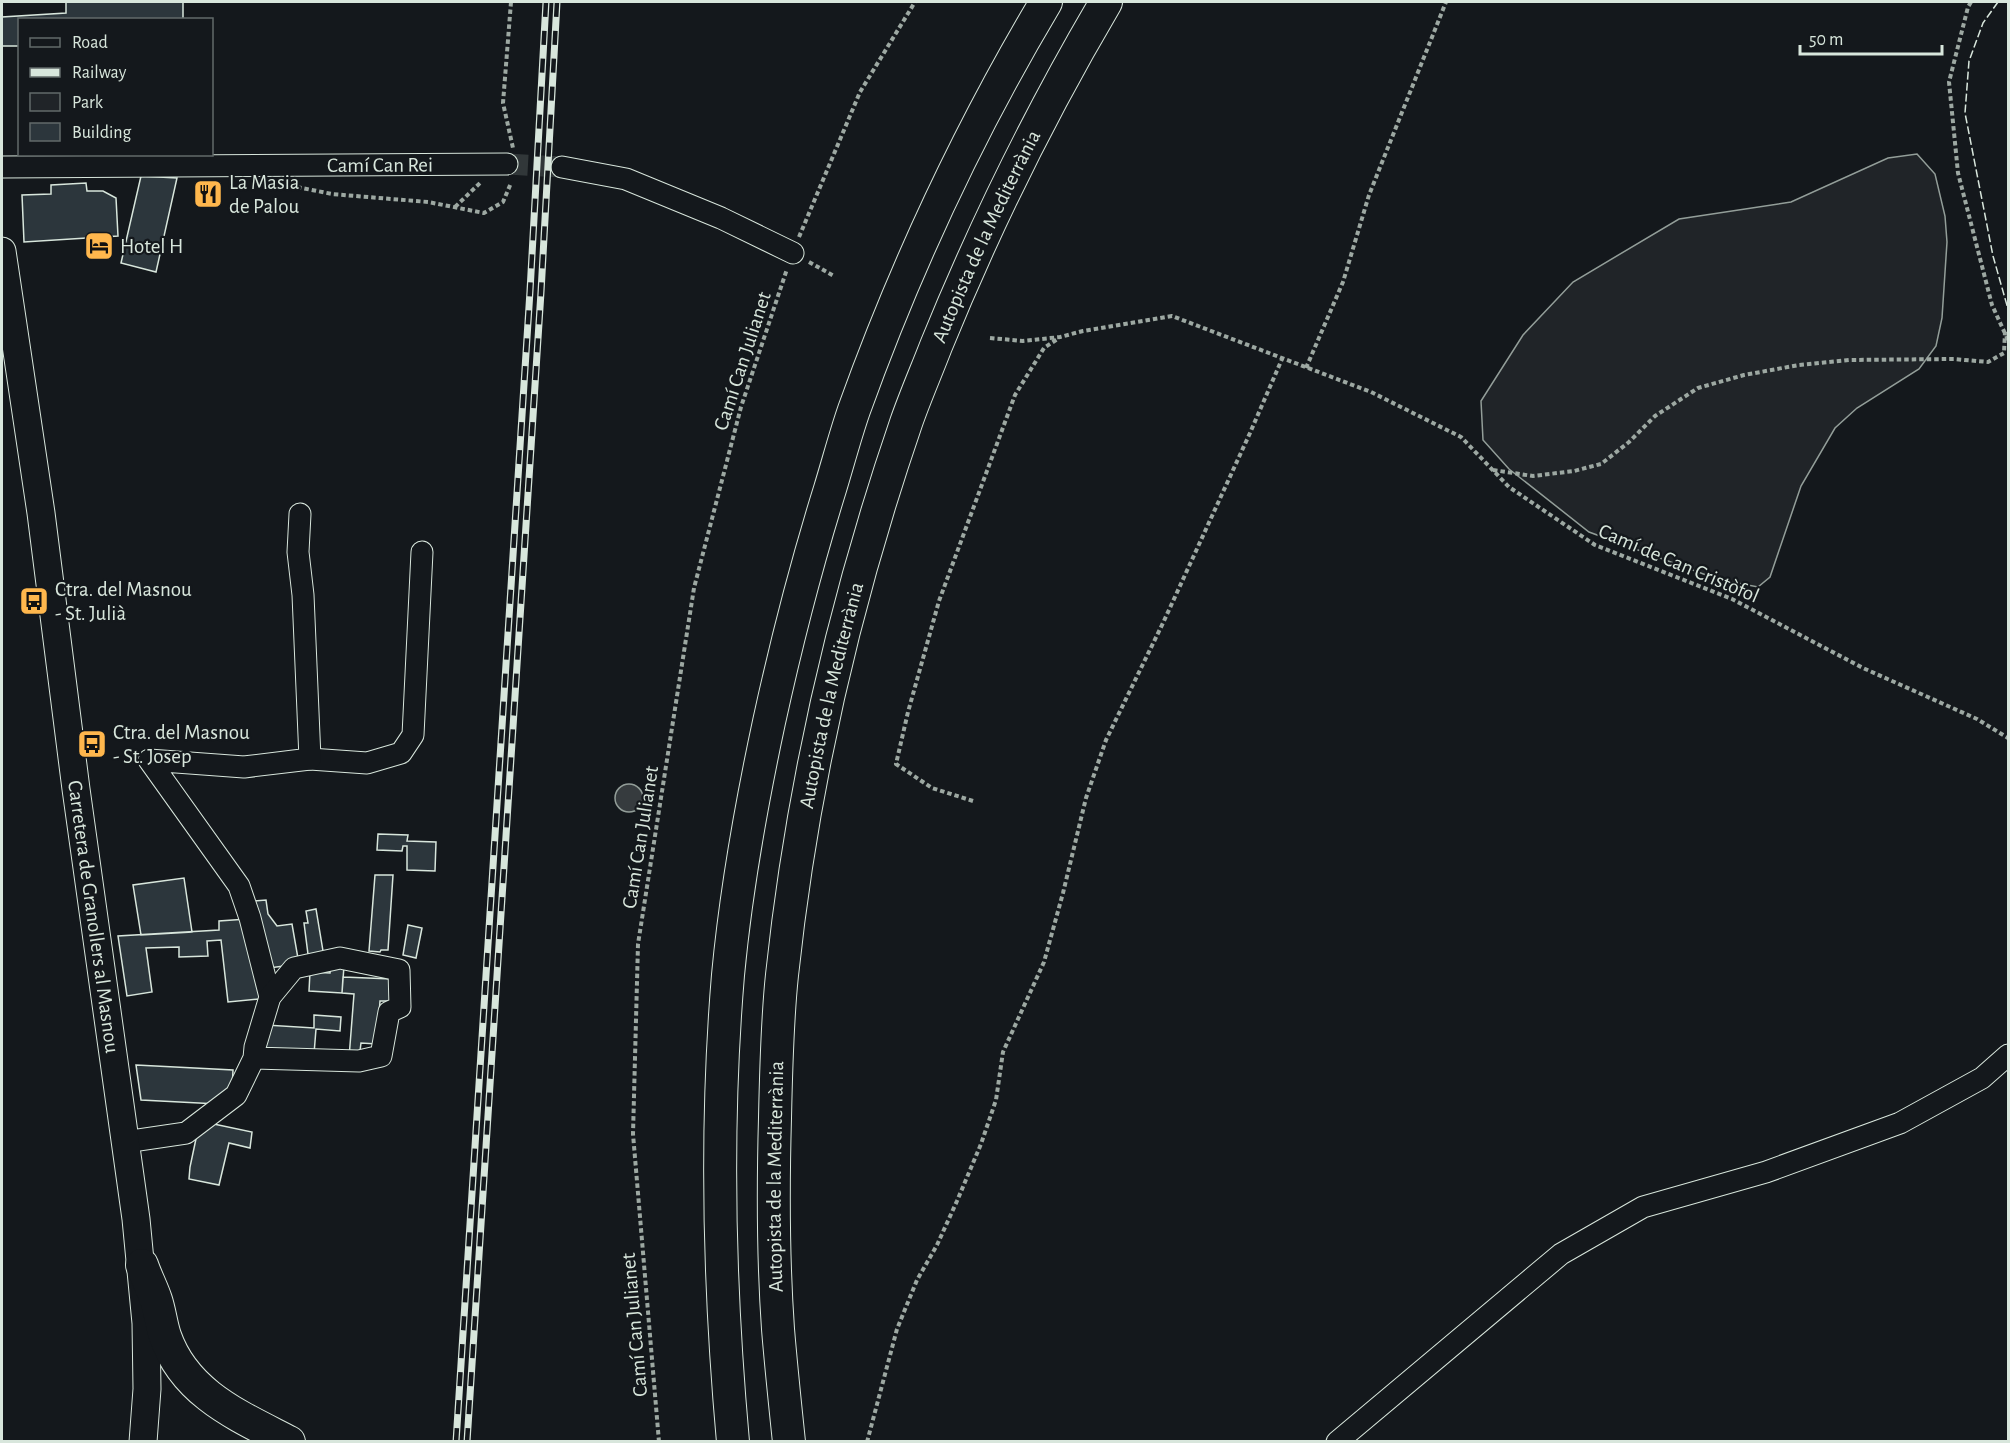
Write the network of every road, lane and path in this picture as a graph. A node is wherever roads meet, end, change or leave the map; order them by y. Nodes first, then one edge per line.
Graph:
1 (915, 2) edge
2 (1046, 2) edge
3 (1106, 2) edge
4 (1446, 2) edge
5 (1971, 2) edge
6 (507, 164) tunnel mouth
7 (2, 167) edge
8 (562, 167) tunnel mouth
9 (484, 179) dead end
10 (455, 207) dead end
11 (2, 251) edge
12 (793, 253) junction
13 (834, 276) dead end
14 (2005, 332) junction
15 (1060, 337) junction
16 (990, 338) dead end
17 (2008, 340) edge
18 (1282, 359) junction
19 (1306, 368) junction
20 (1493, 470) junction
21 (300, 514) dead end
22 (422, 552) dead end
23 (2008, 738) edge
24 (310, 759) junction
25 (973, 801) dead end
26 (270, 997) junction
27 (2008, 1055) edge
28 (254, 1058) junction
29 (126, 1142) junction
30 (142, 1265) junction
31 (143, 1442) edge
32 (289, 1442) edge
33 (659, 1442) edge
34 (733, 1442) edge
35 (789, 1442) edge
36 (867, 1442) edge
37 (1337, 1442) edge

1 - 12 path, Camí Can Julianet
2 - 34 highway
3 - 35 highway, Autopista de la Mediterrània
4 - 19 path
5 - 14 path
6 - 7 street, Camí Can Rei
8 - 12 street
9 - 10 path
11 - 29 main road, Carretera de Granollers al Masnou
12 - 13 path
12 - 33 path, Camí Can Julianet
14 - 17 path
14 - 20 path
15 - 16 path
15 - 18 path, Camí de Can Cristòfol
15 - 25 path
18 - 19 path, Camí de Can Cristòfol
18 - 36 path
19 - 20 path, Camí de Can Cristòfol
20 - 23 path, Camí de Can Cristòfol
21 - 24 street
22 - 24 street
24 - 26 street
26 - 28 street
26 - 28 street
27 - 37 street
28 - 29 street
29 - 30 main road, Carretera de Granollers al Masnou
30 - 31 main road, Carretera de Granollers al Masnou
30 - 32 highway

